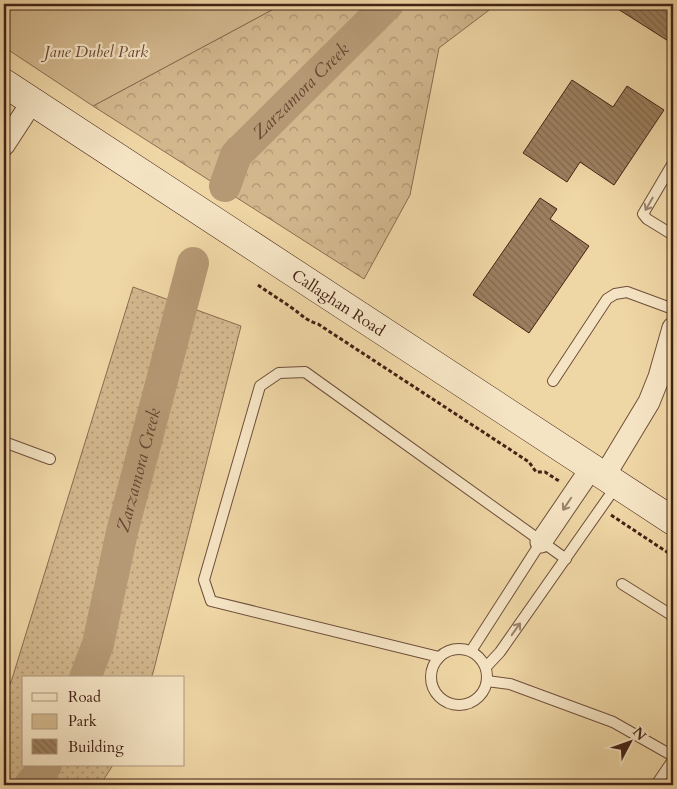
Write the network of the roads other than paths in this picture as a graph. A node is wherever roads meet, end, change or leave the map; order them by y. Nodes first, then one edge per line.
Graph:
1 (4, 83) edge
2 (32, 102) junction
3 (4, 145) edge
4 (673, 162) edge
5 (673, 236) edge
6 (673, 309) edge
7 (673, 328) edge
8 (553, 381) dead end
9 (4, 442) edge
10 (50, 459) dead end
11 (605, 475) junction
12 (673, 521) edge
13 (542, 542) junction
14 (566, 558) junction
15 (622, 584) dead end
16 (673, 616) edge
17 (471, 651) junction
18 (439, 657) junction
19 (486, 667) junction
20 (487, 681) junction
21 (673, 756) edge
22 (673, 760) edge
23 (656, 785) edge

1 - 2 main road, Callaghan Road
2 - 3 street
2 - 11 main road, Callaghan Road
4 -> 5 lane
6 - 8 lane
7 - 11 street
9 - 10 lane
11 - 12 main road, Callaghan Road
11 -> 13 street
11 - 14 lane
13 - 14 lane
13 - 17 lane
13 - 18 lane
19 -> 14 lane
15 - 16 lane
17 - 18 lane
17 - 19 lane
18 - 20 lane
19 - 20 lane
20 - 21 lane
22 - 23 lane

